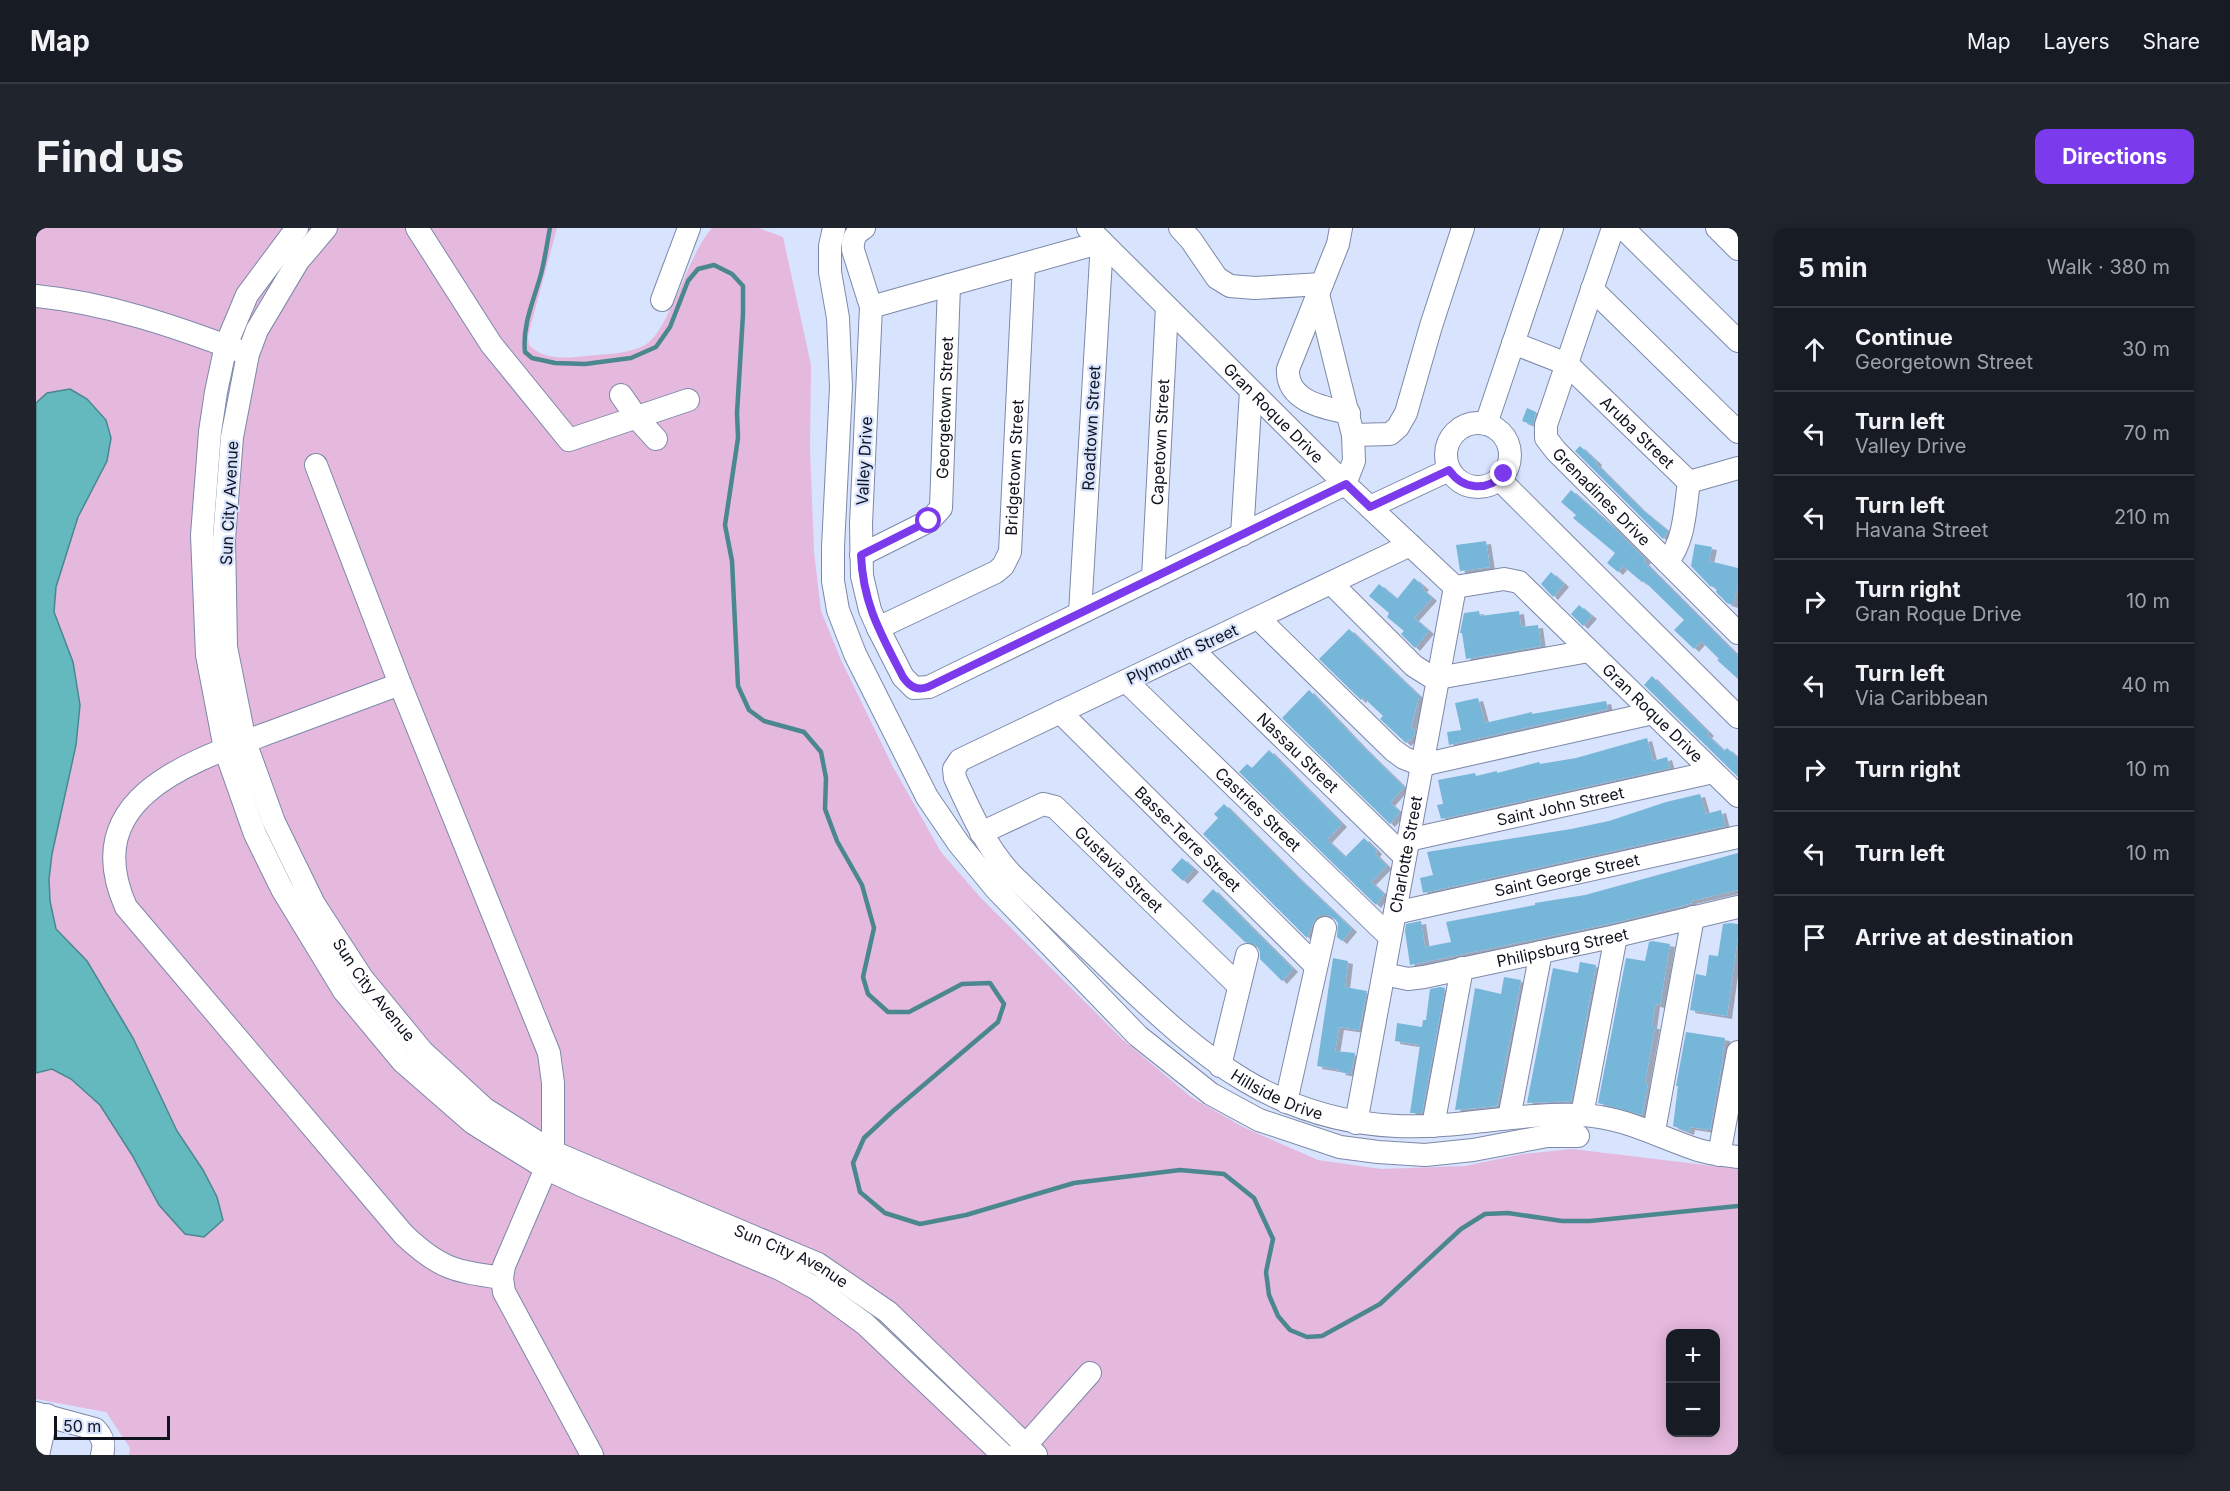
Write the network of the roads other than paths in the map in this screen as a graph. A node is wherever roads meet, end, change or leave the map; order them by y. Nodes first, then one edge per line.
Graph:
1 (297, 228) edge
2 (326, 228) edge
3 (417, 228) edge
4 (689, 228) edge
5 (834, 228) edge
6 (864, 228) edge
7 (1180, 228) edge
8 (1341, 228) edge
9 (1463, 228) edge
10 (1552, 228) edge
11 (1613, 228) edge
12 (1623, 228) edge
13 (1717, 228) edge
14 (1095, 235) edge
15 (1738, 249) edge
16 (1024, 264) junction
17 (949, 285) junction
18 (1320, 289) junction
19 (1593, 289) junction
20 (36, 296) edge
21 (662, 300) dead end
22 (1167, 307) junction
23 (872, 308) junction
24 (1738, 340) edge
25 (1513, 343) junction
26 (226, 345) junction
27 (248, 354) junction
28 (1567, 364) junction
29 (1251, 391) junction
30 (621, 395) dead end
31 (688, 400) dead end
32 (1349, 413) junction
33 (637, 418) junction
34 (1485, 424) junction
35 (1738, 432) edge
36 (1353, 435) junction
37 (656, 439) dead end
38 (316, 465) dead end
39 (1738, 468) edge
40 (1449, 470) junction
41 (1499, 478) junction
42 (1689, 482) junction
43 (1346, 484) junction
44 (1370, 507) junction
45 (1242, 534) junction
46 (1410, 545) junction
47 (861, 555) junction
48 (1667, 562) junction
49 (1153, 578) junction
50 (1331, 583) junction
51 (1455, 587) junction
52 (1080, 613) junction
53 (1258, 618) junction
54 (1735, 622) edge
55 (878, 628) junction
56 (1192, 649) junction
57 (1589, 651) junction
58 (1438, 678) junction
59 (1126, 681) junction
60 (400, 684) junction
61 (1060, 712) junction
62 (1653, 713) junction
63 (1738, 717) edge
64 (235, 745) junction
65 (955, 765) joint
66 (1422, 765) junction
67 (1713, 772) junction
68 (1738, 796) edge
69 (981, 833) junction
70 (1738, 837) edge
71 (1407, 849) junction
72 (1738, 907) edge
73 (1395, 913) junction
74 (1693, 917) junction
75 (1324, 928) dead end
76 (1617, 936) junction
77 (1390, 937) junction
78 (1540, 952) junction
79 (1246, 955) dead end
80 (1316, 966) junction
81 (1462, 969) junction
82 (1384, 974) junction
83 (1239, 986) junction
84 (1738, 1052) edge
85 (1220, 1066) junction
86 (1286, 1102) junction
87 (1509, 1118) junction
88 (1356, 1123) junction
89 (1580, 1125) junction
90 (1433, 1126) junction
91 (1654, 1131) junction
92 (1728, 1156) edge
93 (550, 1160) junction
94 (502, 1278) junction
95 (1090, 1373) dead end
96 (41, 1414) edge
97 (102, 1445) edge
98 (1026, 1452) edge
99 (38, 1455) edge
100 (592, 1455) edge
101 (1003, 1455) edge

1 - 26 street, Sun City Avenue
2 - 27 street, Sun City Avenue
3 - 33 street
4 - 21 street
5 - 89 street
6 - 23 street, Valley Drive
7 - 18 street
8 - 18 street
9 - 36 street
10 - 25 street
11 - 19 street, Grenadines Drive
12 - 24 street
13 - 15 street
14 - 16 street
14 - 22 street, Gran Roque Drive
14 - 52 street, Roadtown Street
16 - 17 street
16 - 55 street, Bridgetown Street
17 - 23 street
17 - 47 street, Georgetown Street
18 - 32 street
18 - 32 street
19 - 28 street, Grenadines Drive
19 - 35 street
20 - 26 street
22 - 29 street, Gran Roque Drive
22 - 49 street, Capetown Street
23 - 47 street, Valley Drive
25 - 28 street, Aruba Street
25 - 34 street
26 - 27 street
26 - 64 street, Sun City Avenue
27 - 64 street, Sun City Avenue
28 - 42 street, Aruba Street
28 - 48 street, Grenadines Drive
29 - 43 street, Gran Roque Drive
29 - 45 street
30 - 33 street
31 - 33 street
32 - 36 street
33 - 37 street
34 - 40 street
34 - 41 street
36 - 43 street
38 - 60 street
39 - 42 street
40 - 41 street
40 - 44 street
41 - 63 street
42 - 48 street, Aruba Street
43 - 44 street, Gran Roque Drive
43 - 45 street
44 - 46 street, Gran Roque Drive
45 - 49 street
46 - 50 street, Plymouth Street
46 - 51 street, Gran Roque Drive
47 - 55 street, Valley Drive
48 - 54 street, Grenadines Drive
49 - 52 street
50 - 53 street, Plymouth Street
50 - 58 street
51 - 57 street, Gran Roque Drive
51 - 58 street, Charlotte Street
52 - 55 street, Valley Drive
53 - 56 street, Plymouth Street
53 - 66 street
56 - 59 street, Plymouth Street
56 - 71 street, Nassau Street
57 - 58 street
57 - 62 street, Gran Roque Drive
58 - 66 street, Charlotte Street
59 - 61 street, Plymouth Street
59 - 77 street, Castries Street
60 - 64 street
60 - 93 street
61 - 65 street, Plymouth Street
61 - 80 street, Basse-Terre Street
62 - 66 street
62 - 67 street, Gran Roque Drive
64 - 93 street, Sun City Avenue
64 - 94 street
65 - 69 street, Hillside Drive
66 - 71 street, Charlotte Street
67 - 68 street, Gran Roque Drive
67 - 71 street, Saint John Street
69 - 83 street, Gustavia Street
69 - 85 street, Hillside Drive
70 - 73 street, Saint George Street
71 - 73 street, Charlotte Street
72 - 74 street, Philipsburg Street
73 - 77 street, Charlotte Street
74 - 76 street, Philipsburg Street
74 - 91 street
75 - 80 street
76 - 78 street, Philipsburg Street
76 - 89 street
77 - 82 street, Charlotte Street
78 - 81 street, Philipsburg Street
78 - 87 street
79 - 83 street
80 - 86 street
81 - 82 street, Philipsburg Street
81 - 90 street
82 - 88 street, Charlotte Street
83 - 85 street
84 - 92 street
85 - 86 street, Hillside Drive
86 - 88 street, Hillside Drive
87 - 89 street, Hillside Drive
87 - 90 street, Hillside Drive
88 - 90 street, Hillside Drive
89 - 91 street, Hillside Drive
91 - 92 street, Hillside Drive
93 - 94 street
93 - 98 street, Sun City Avenue
93 - 101 street, Sun City Avenue
94 - 100 street
95 - 98 street
96 - 97 street
96 - 99 street

